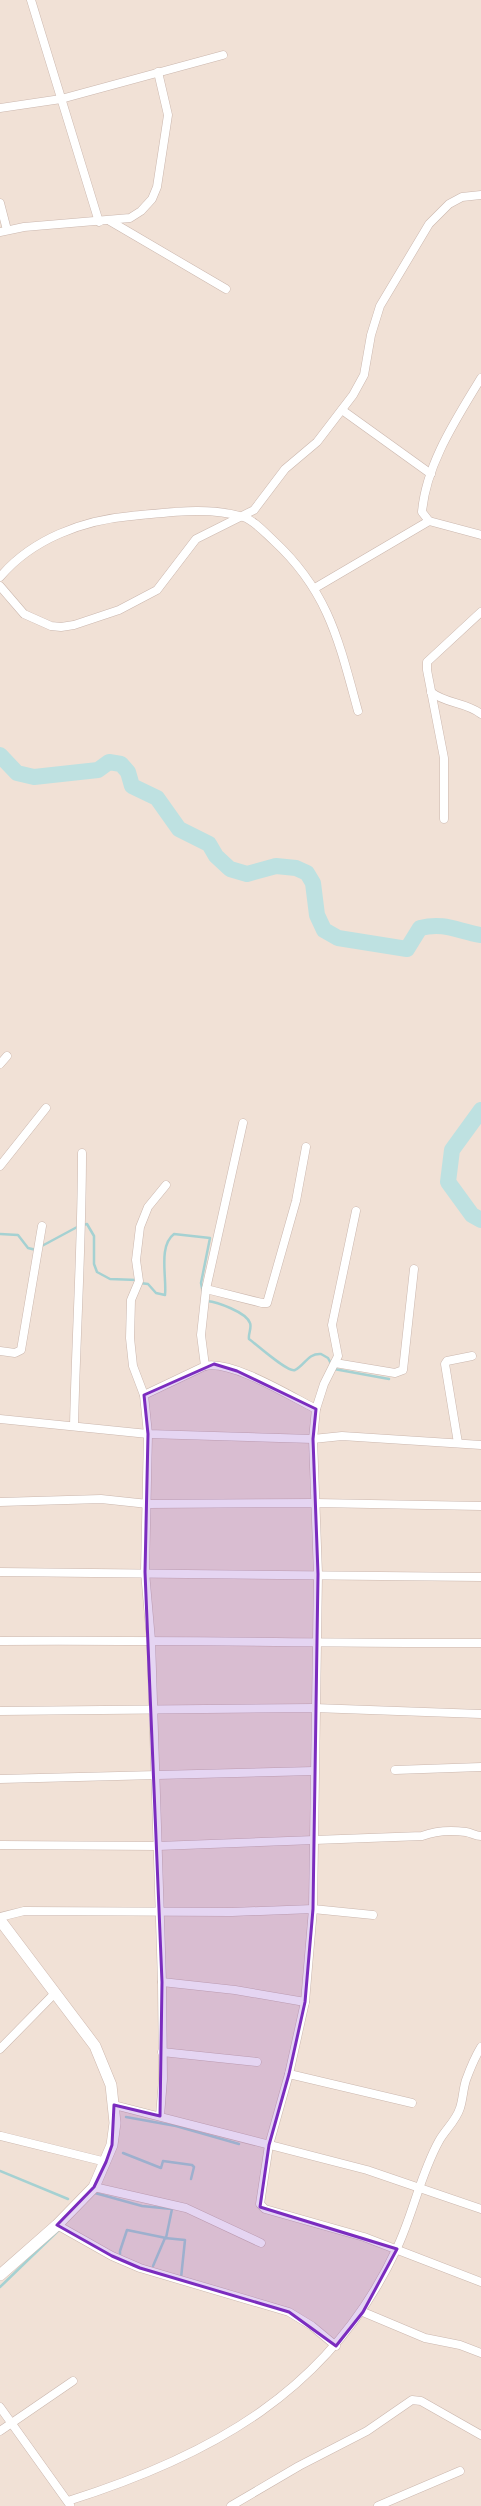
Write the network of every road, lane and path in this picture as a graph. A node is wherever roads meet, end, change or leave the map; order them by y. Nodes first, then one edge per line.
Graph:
1 (31, 0) edge
2 (223, 55) dead end
3 (158, 72) junction
4 (61, 99) junction
5 (0, 108) edge
6 (481, 195) edge
7 (0, 203) edge
8 (110, 221) junction
9 (99, 222) junction
10 (4, 231) edge
11 (226, 289) dead end
12 (481, 378) edge
13 (342, 410) junction
14 (431, 474) junction
15 (244, 517) junction
16 (428, 522) junction
17 (481, 535) edge
18 (0, 577) edge
19 (0, 586) edge
20 (315, 588) junction
21 (481, 612) edge
22 (431, 692) junction
23 (358, 712) dead end
24 (481, 714) edge
25 (444, 819) dead end
26 (7, 1056) dead end
27 (0, 1064) edge
28 (46, 1108) dead end
29 (243, 1123) dead end
30 (306, 1146) dead end
31 (82, 1153) dead end
32 (0, 1166) edge
33 (166, 1185) dead end
34 (356, 1211) dead end
35 (42, 1226) dead end
36 (414, 1269) dead end
37 (206, 1289) junction
38 (0, 1351) edge
39 (472, 1356) dead end
40 (335, 1363) junction
41 (205, 1366) junction
42 (144, 1396) junction
43 (316, 1409) junction
44 (0, 1419) edge
45 (74, 1426) junction
46 (148, 1434) junction
47 (313, 1439) junction
48 (458, 1443) junction
49 (481, 1445) edge
50 (0, 1502) edge
51 (316, 1503) junction
52 (148, 1504) junction
53 (481, 1506) edge
54 (0, 1572) edge
55 (146, 1572) junction
56 (318, 1574) junction
57 (481, 1577) edge
58 (151, 1640) junction
59 (0, 1641) edge
60 (316, 1643) junction
61 (481, 1643) edge
62 (314, 1708) junction
63 (153, 1709) junction
64 (0, 1711) edge
65 (481, 1714) edge
66 (481, 1767) edge
67 (396, 1770) dead end
68 (314, 1771) junction
69 (154, 1775) junction
70 (0, 1779) edge
71 (481, 1836) edge
72 (313, 1838) junction
73 (0, 1845) edge
74 (158, 1846) junction
75 (312, 1909) junction
76 (159, 1912) junction
77 (374, 1915) dead end
78 (0, 1917) edge
79 (0, 1920) edge
80 (162, 1982) junction
81 (55, 1993) junction
82 (305, 2002) junction
83 (481, 2047) edge
84 (0, 2048) edge
85 (162, 2052) junction
86 (257, 2062) dead end
87 (289, 2074) junction
88 (412, 2103) dead end
89 (114, 2105) junction
90 (160, 2116) junction
91 (1, 2136) dead end
92 (269, 2145) junction
93 (106, 2162) junction
94 (94, 2187) junction
95 (420, 2188) junction
96 (481, 2209) edge
97 (57, 2225) junction
98 (261, 2243) dead end
99 (397, 2249) junction
100 (2, 2270) edge
101 (481, 2282) edge
102 (363, 2312) junction
103 (336, 2346) junction
104 (481, 2353) edge
105 (73, 2380) dead end
106 (0, 2407) edge
107 (11, 2421) junction
108 (0, 2430) edge
109 (481, 2435) edge
110 (460, 2471) dead end
111 (69, 2504) edge
112 (232, 2506) edge
113 (378, 2506) edge

1 - 4 street
2 - 3 street
3 - 4 street
3 - 8 street
4 - 5 street
4 - 9 street
6 - 13 street
7 - 10 street
8 - 9 street
8 - 11 street
9 - 10 street
12 - 14 street
13 - 14 street
13 - 15 street
14 - 16 street
15 - 18 street
15 - 19 street
15 - 20 street
16 - 17 street
16 - 20 street
20 - 23 street
21 - 22 street
22 - 24 street
22 - 25 street
26 - 27 street
28 - 32 street
29 - 37 street
30 - 37 street
31 - 45 street
33 - 42 street
34 - 40 street
35 - 38 street
36 - 40 street
37 - 41 street
39 - 48 street
40 - 43 street
41 - 42 street
41 - 43 street
42 - 46 street
43 - 47 street
44 - 45 street
45 - 46 street
46 - 47 street
46 - 52 street
47 - 48 street
47 - 51 street
48 - 49 street
50 - 52 street
51 - 52 street
51 - 53 street
51 - 56 street
52 - 55 street
54 - 55 street
55 - 56 street
55 - 58 street
56 - 57 street
56 - 60 street
58 - 59 street
58 - 60 street
58 - 63 street
60 - 61 street
60 - 62 street
62 - 63 street
62 - 65 street
62 - 68 street
63 - 64 street
63 - 69 street
66 - 67 street
68 - 69 street
68 - 72 street
69 - 70 street
69 - 74 street
71 - 72 street
72 - 74 street
72 - 75 street
73 - 74 street
74 - 76 street
75 - 76 street
75 - 77 street
75 - 82 street
76 - 78 street
76 - 80 street
79 - 81 main road
80 - 82 street
80 - 85 street
81 - 84 street
81 - 89 main road
82 - 87 street
83 - 95 street
85 - 86 street
85 - 90 street
87 - 88 street
87 - 92 street
89 - 90 street
89 - 93 main road
90 - 92 street
91 - 93 street
92 - 95 street
92 - 99 street
93 - 94 main road
94 - 97 main road
94 - 98 street
95 - 96 street
95 - 99 street
97 - 100 main road
97 - 103 street
99 - 101 street
99 - 102 street
102 - 103 street
102 - 104 street
103 - 111 street
105 - 107 street
106 - 107 street
107 - 108 street
107 - 111 street
109 - 112 street
110 - 113 street

